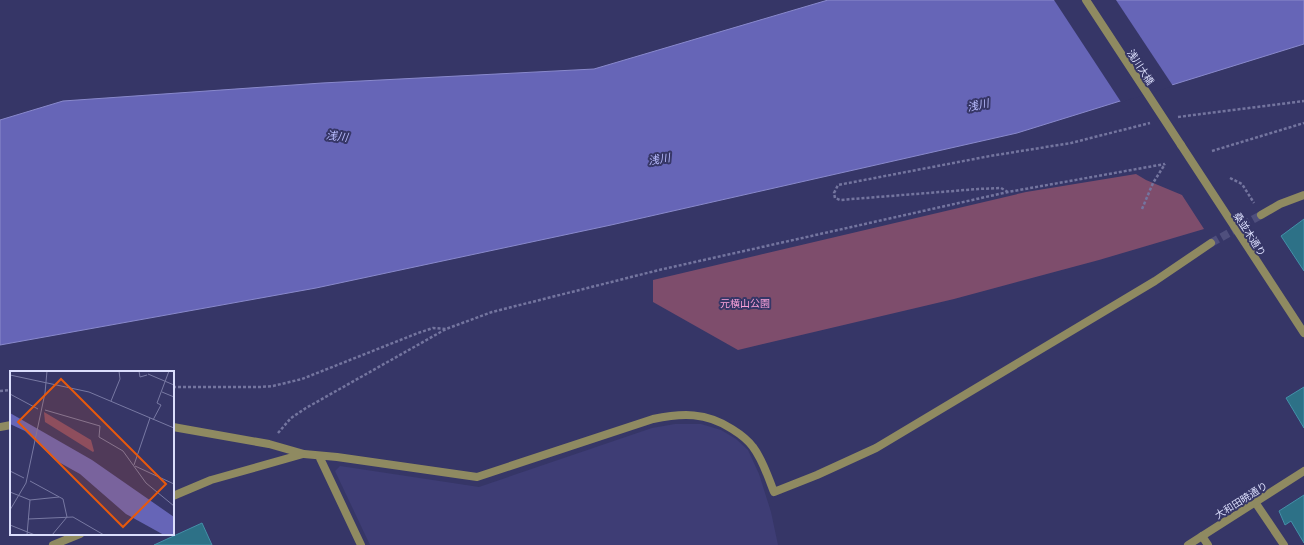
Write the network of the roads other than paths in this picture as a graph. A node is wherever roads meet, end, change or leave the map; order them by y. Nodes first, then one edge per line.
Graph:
1 (1086, 0) edge
2 (1180, 145) joint
3 (1304, 195) edge
4 (1261, 215) tunnel mouth
5 (1211, 243) tunnel mouth
6 (1304, 333) edge
7 (10, 425) edge
8 (0, 427) edge
9 (174, 427) edge
10 (304, 454) junction
11 (319, 456) junction
12 (1304, 471) edge
13 (174, 496) edge
14 (1255, 502) junction
15 (78, 535) edge
16 (1202, 536) junction
17 (53, 545) edge
18 (361, 545) edge
19 (1188, 545) edge
20 (1208, 545) edge
21 (1284, 545) edge

1 - 2 street, 浅川大橋, bridge
2 - 6 street, 桑並木通り
3 - 4 street
5 - 11 street
7 - 8 street
9 - 10 street
10 - 11 street
10 - 13 street
11 - 18 street
12 - 14 street, 大和田暁通り
14 - 16 street, 大和田暁通り
14 - 21 street
15 - 17 street
16 - 19 street, 大和田暁通り
16 - 20 street

